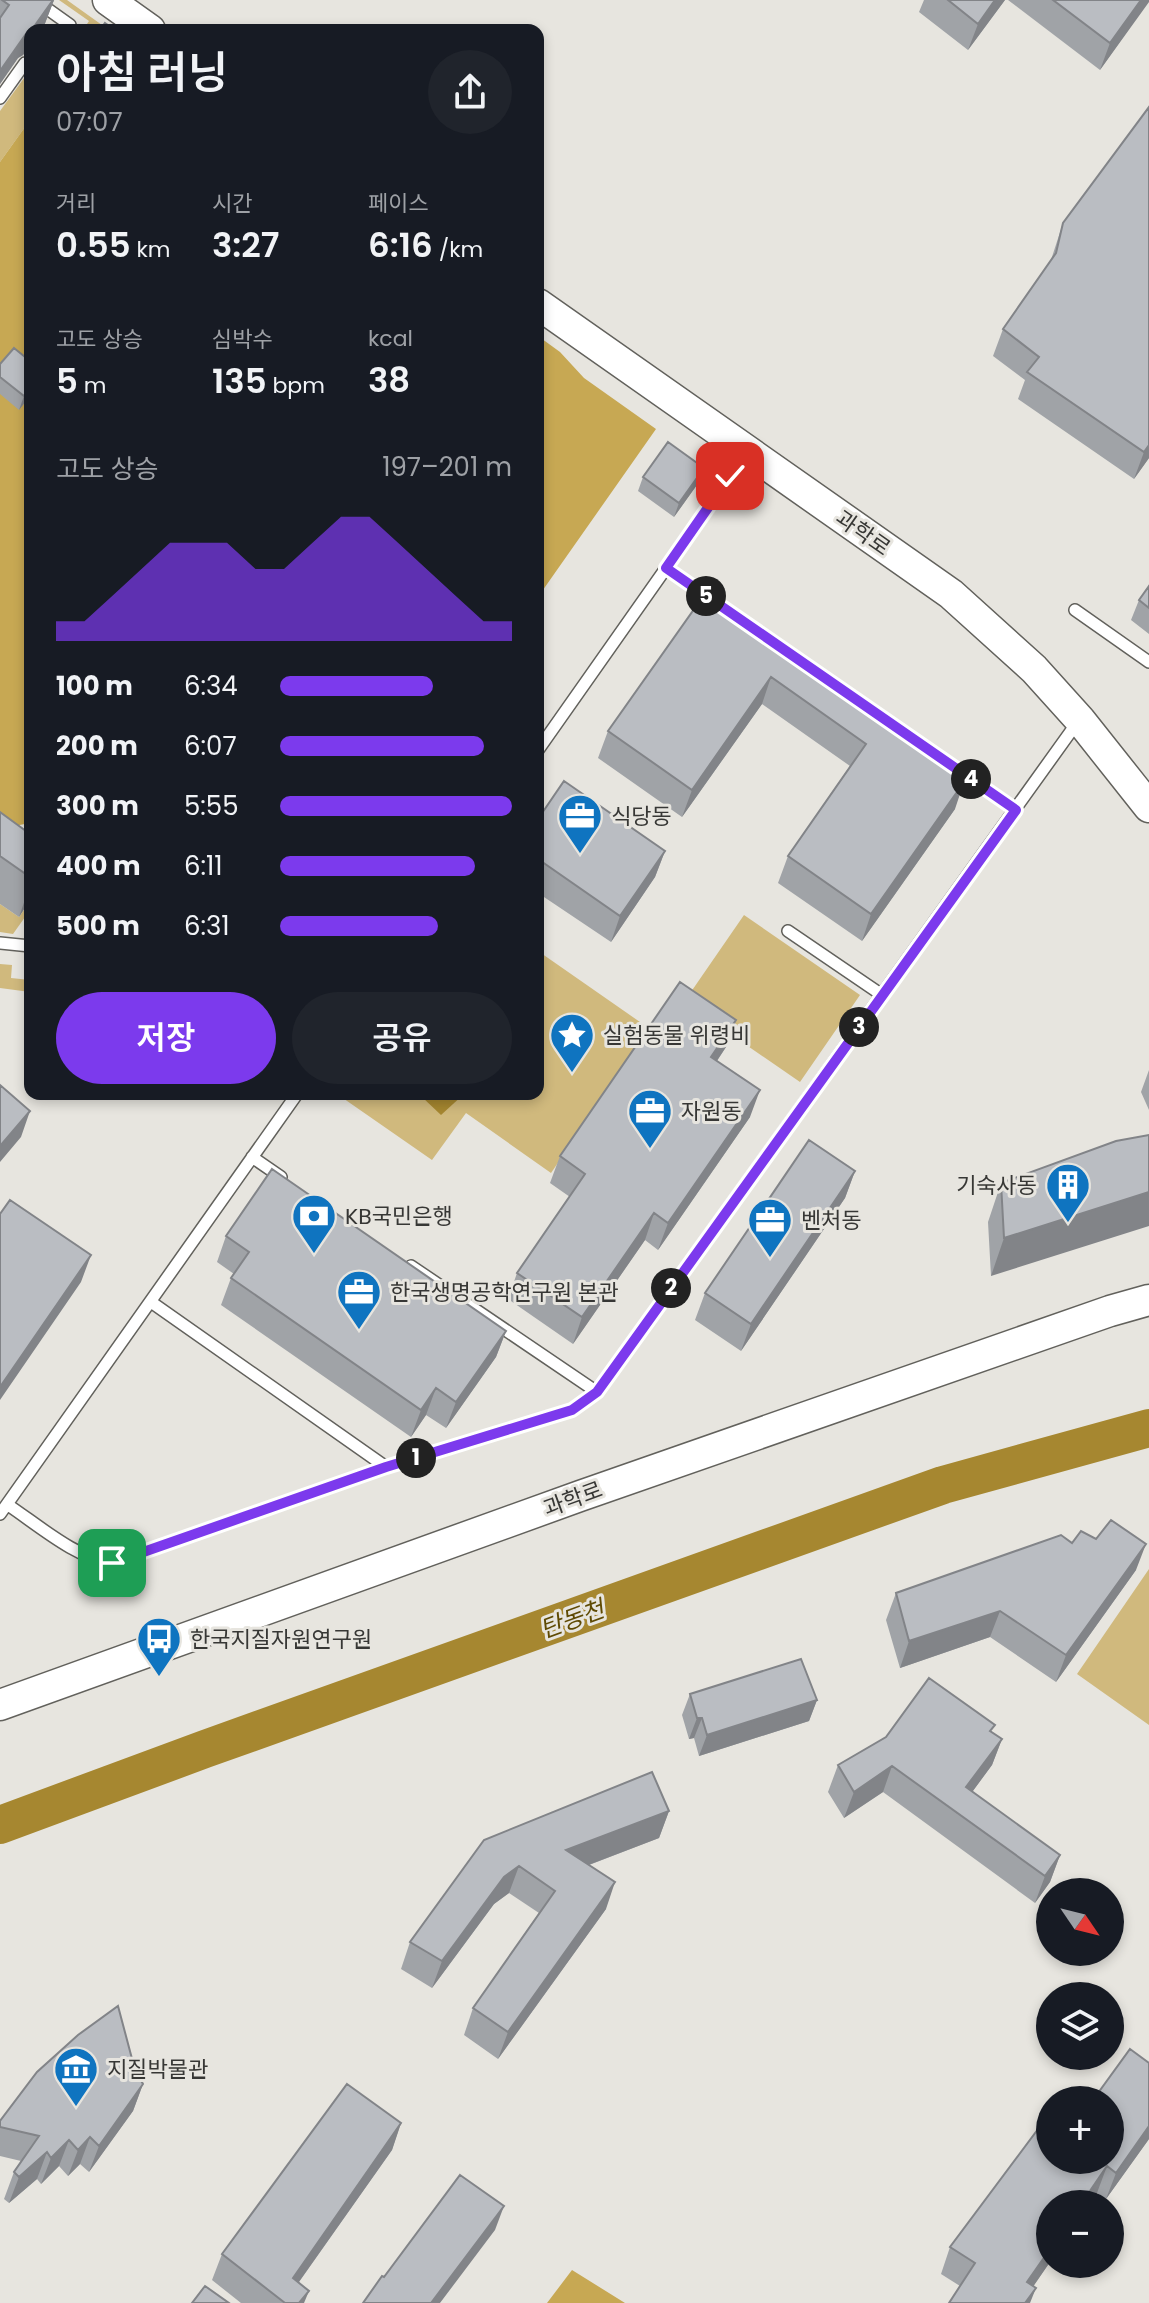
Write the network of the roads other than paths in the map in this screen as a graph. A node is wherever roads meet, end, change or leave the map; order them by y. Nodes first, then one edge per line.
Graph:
1 (35, 0) edge
2 (108, 0) edge
3 (69, 24) edge
4 (142, 24) edge
5 (24, 64) edge
6 (0, 98) edge
7 (544, 308) edge
8 (747, 452) junction
9 (666, 568) junction
10 (1075, 610) dead end
11 (1149, 662) edge
12 (1080, 720) junction
13 (544, 741) edge
14 (1148, 804) edge
15 (1016, 810) junction
16 (788, 931) dead end
17 (0, 943) edge
18 (24, 945) edge
19 (882, 995) junction
20 (293, 1100) edge
21 (252, 1157) junction
22 (291, 1184) edge
23 (396, 1255) edge
24 (1149, 1300) edge
25 (151, 1302) junction
26 (597, 1392) junction
27 (386, 1467) junction
28 (4, 1510) edge
29 (0, 1705) edge

1 - 3 lane
2 - 4 main road
5 - 6 lane
7 - 8 main road, 과학로
8 - 9 lane
8 - 12 main road, 과학로
9 - 13 lane
9 - 15 lane
10 - 11 lane
12 - 14 main road, 과학로
12 - 15 lane
15 - 19 lane
16 - 19 lane
17 - 18 lane
19 - 26 lane
20 - 21 lane
21 - 22 lane
21 - 25 lane
23 - 26 lane
24 - 29 main road, 과학로
25 - 27 lane
25 - 28 lane
26 - 27 lane
27 - 28 lane

